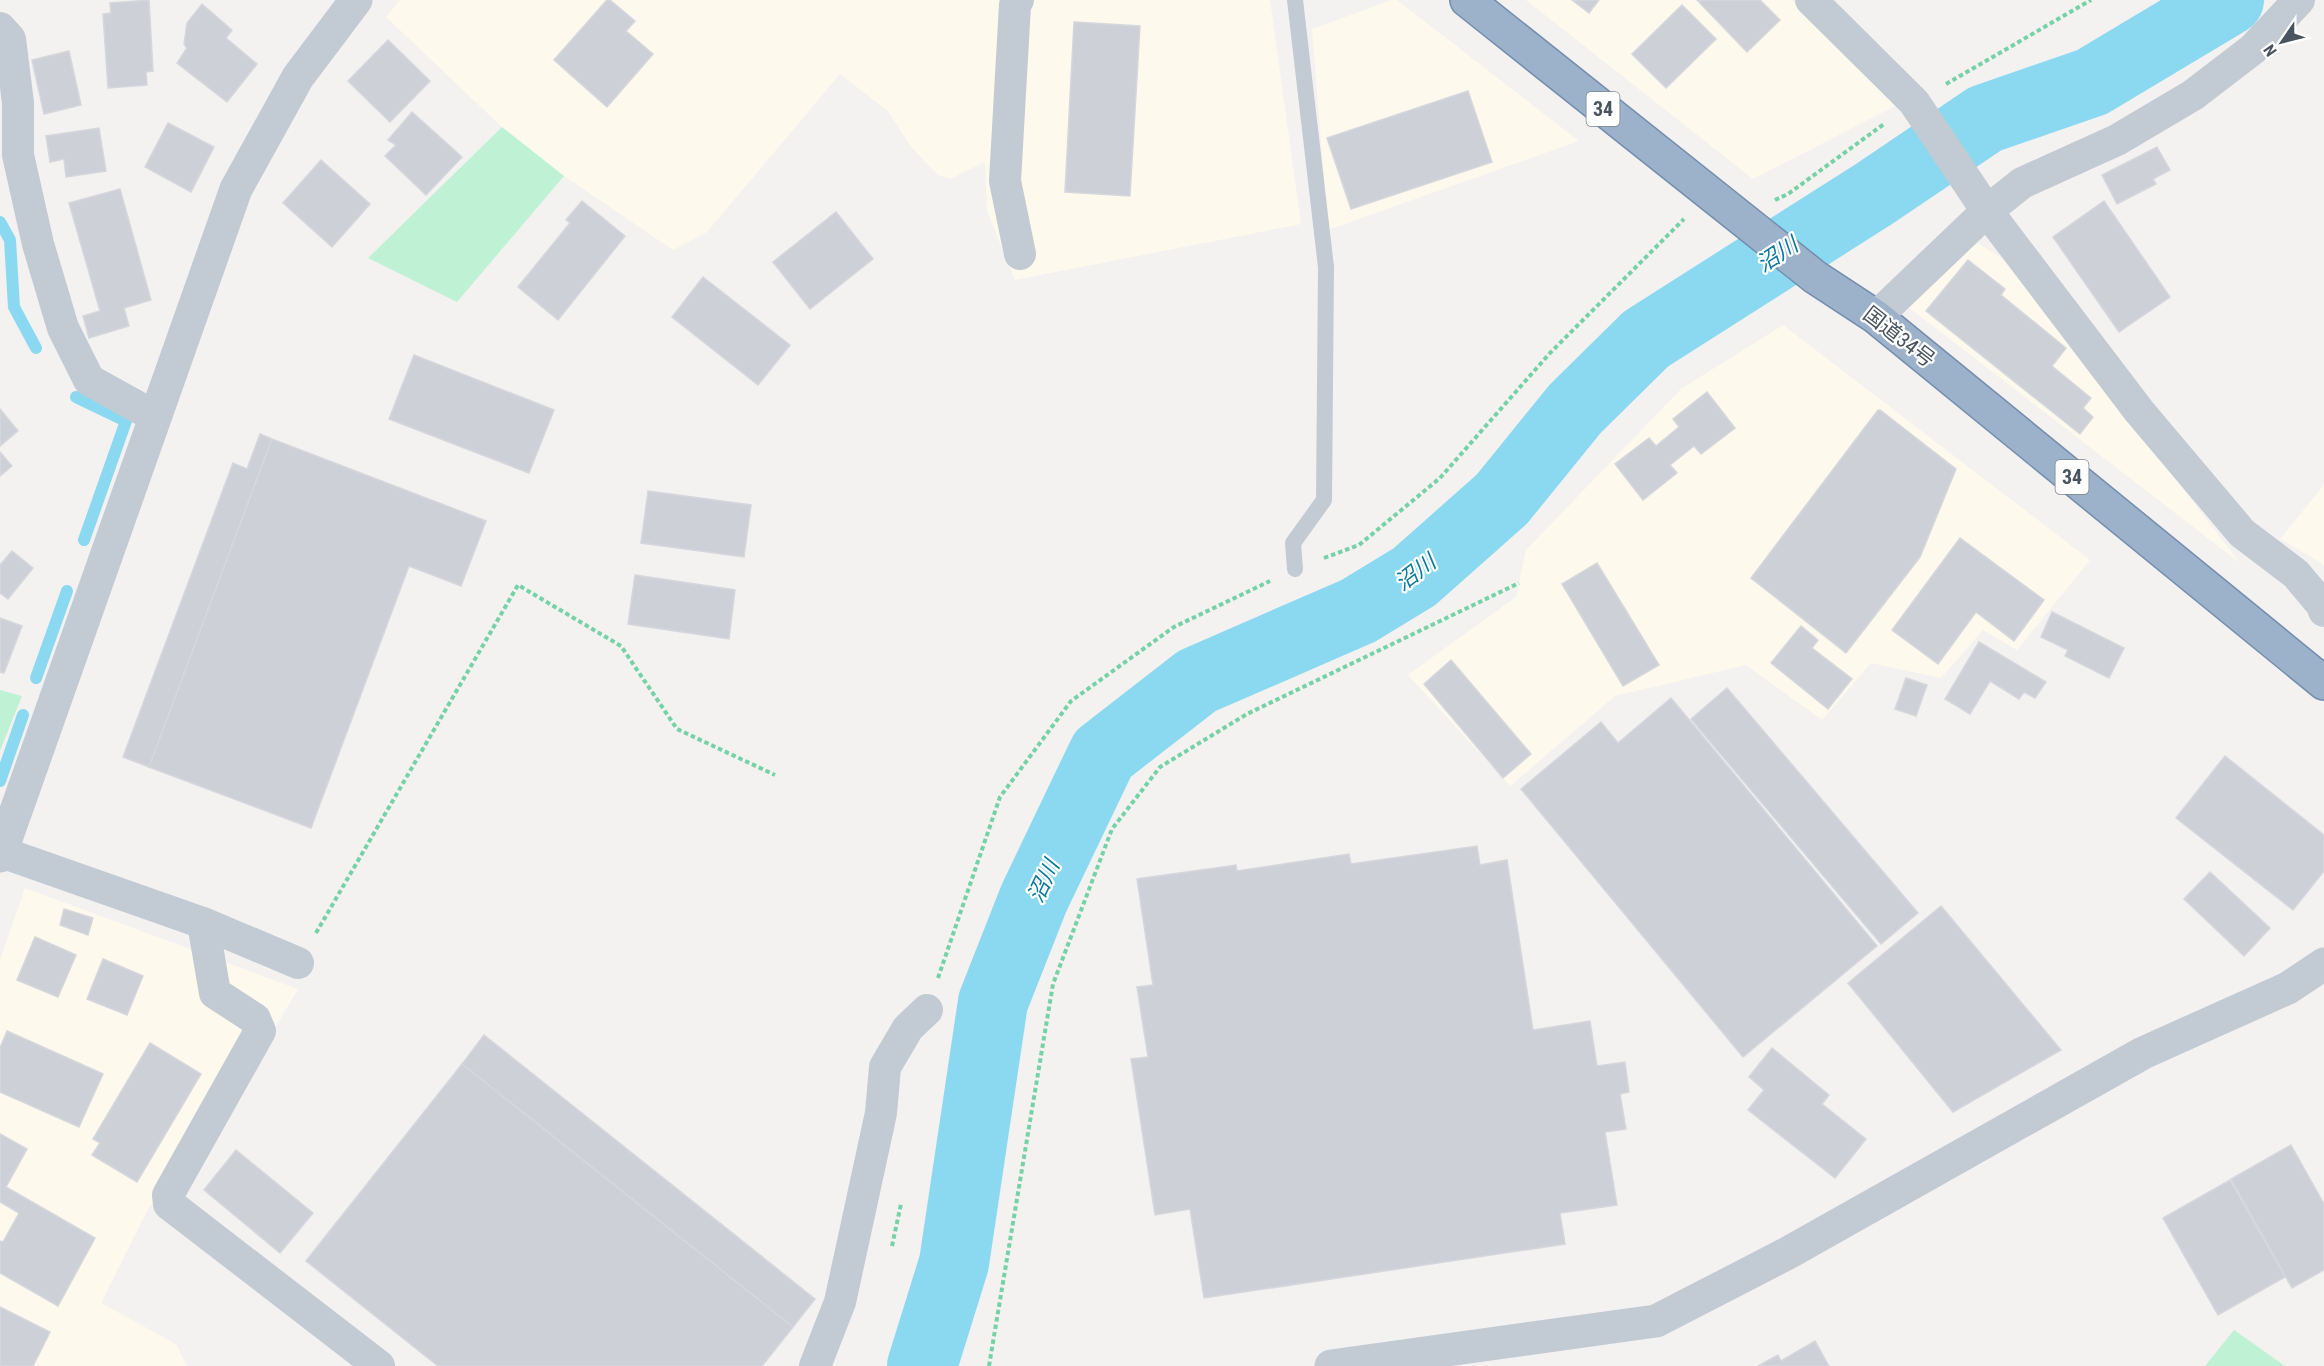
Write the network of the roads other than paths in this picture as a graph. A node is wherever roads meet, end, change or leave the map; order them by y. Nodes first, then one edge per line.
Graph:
1 (356, 0) edge
2 (1018, 0) edge
3 (1295, 0) edge
4 (1467, 0) edge
5 (1811, 0) edge
6 (2299, 0) edge
7 (0, 28) edge
8 (1987, 212) junction
9 (1020, 254) dead end
10 (1876, 317) junction
11 (154, 416) junction
12 (1295, 569) road end
13 (2324, 611) edge
14 (2324, 683) edge
15 (1, 854) edge
16 (203, 923) junction
17 (298, 963) road end
18 (2324, 964) edge
19 (927, 1010) road end
20 (379, 1366) edge
21 (815, 1366) edge
22 (1331, 1366) edge

1 - 11 street
2 - 9 street
3 - 12 lane
4 - 10 highway, 国道34号 / 34
5 - 8 street
6 - 8 street
7 - 11 street
8 - 10 street
8 - 13 street
10 - 14 highway, 国道34号 / 34
11 - 15 street
15 - 16 street
16 - 17 street
16 - 20 street
18 - 22 street
19 - 21 street

